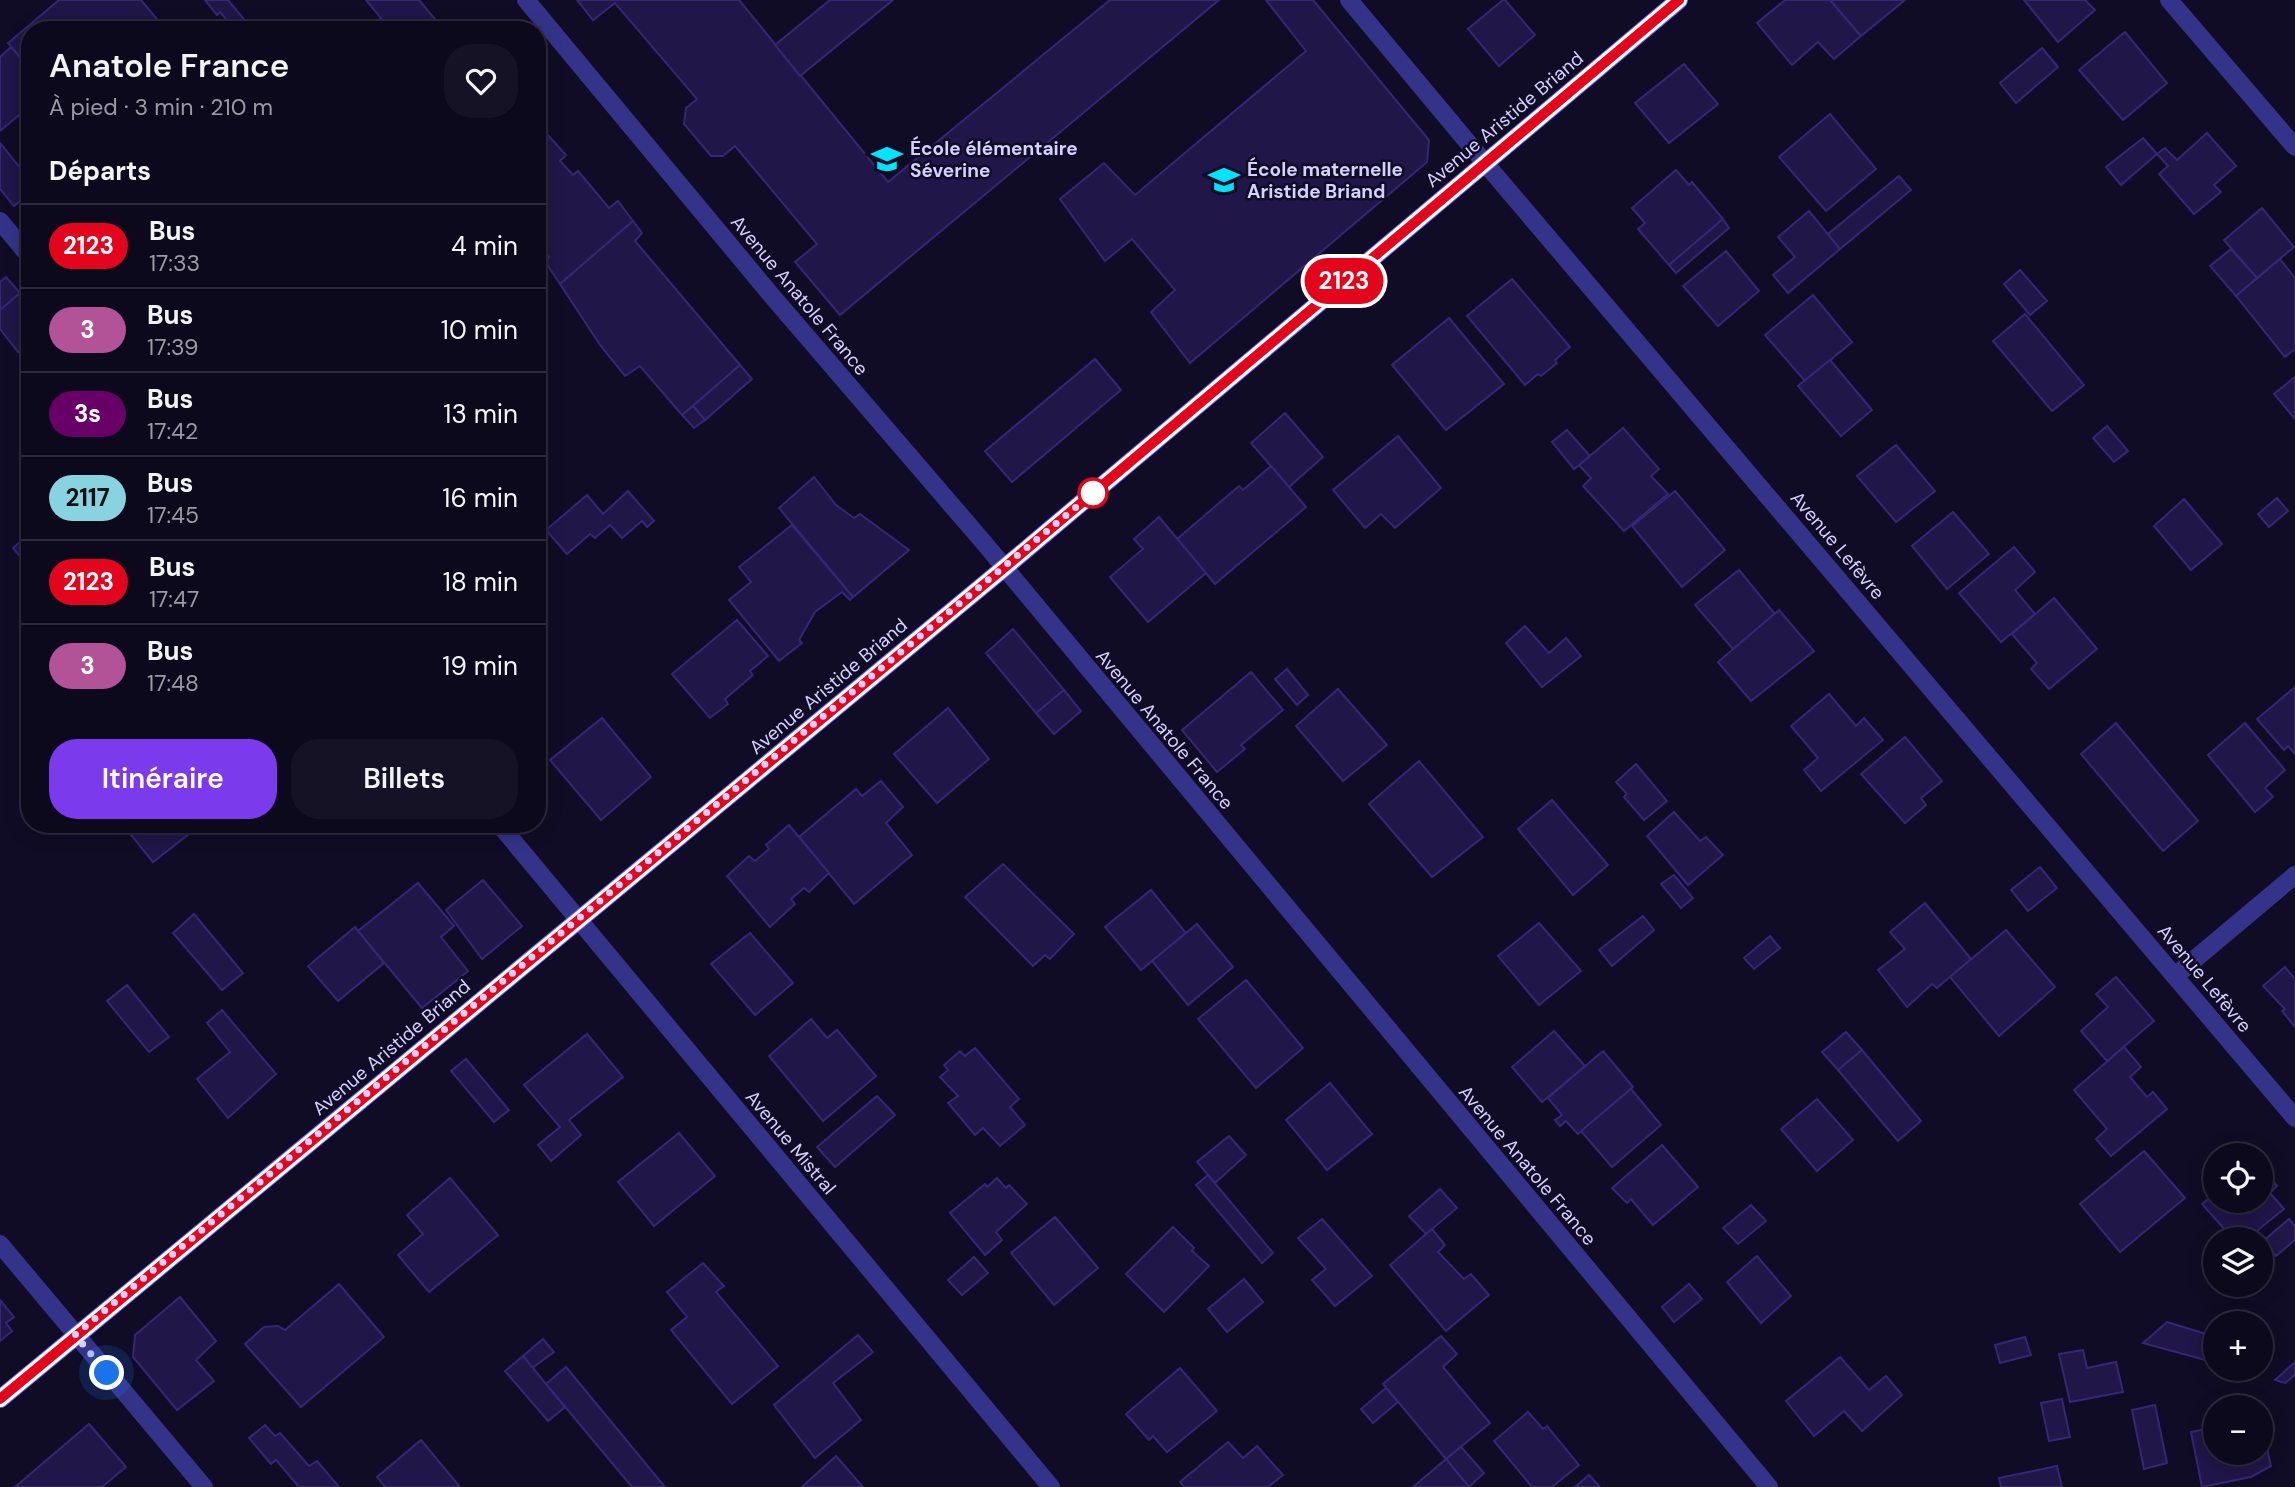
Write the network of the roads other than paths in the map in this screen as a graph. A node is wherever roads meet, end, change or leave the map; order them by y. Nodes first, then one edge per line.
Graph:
1 (526, 0) edge
2 (1349, 0) edge
3 (1679, 0) edge
4 (2169, 0) edge
5 (543, 21) edge
6 (546, 24) edge
7 (2295, 147) edge
8 (1485, 163) junction
9 (0, 221) edge
10 (21, 246) edge
11 (1004, 568) junction
12 (506, 833) edge
13 (2295, 875) edge
14 (578, 919) junction
15 (2176, 975) junction
16 (2295, 1118) edge
17 (0, 1244) edge
18 (75, 1335) junction
19 (0, 1399) edge
20 (204, 1487) edge
21 (1051, 1487) edge
22 (1769, 1487) edge

1 - 5 street, Avenue Anatole France
2 - 8 street, Avenue Lefèvre
3 - 8 street, Avenue Aristide Briand
4 - 7 street
6 - 11 street, Avenue Anatole France
8 - 11 street, Avenue Aristide Briand
8 - 15 street, Avenue Lefèvre
9 - 10 street
11 - 14 street, Avenue Aristide Briand
11 - 22 street, Avenue Anatole France
12 - 14 street, Avenue Mistral
13 - 15 street
14 - 18 street, Avenue Aristide Briand
14 - 21 street, Avenue Mistral
15 - 16 street, Avenue Lefèvre
17 - 18 street
18 - 19 street, Avenue Aristide Briand
18 - 20 street

